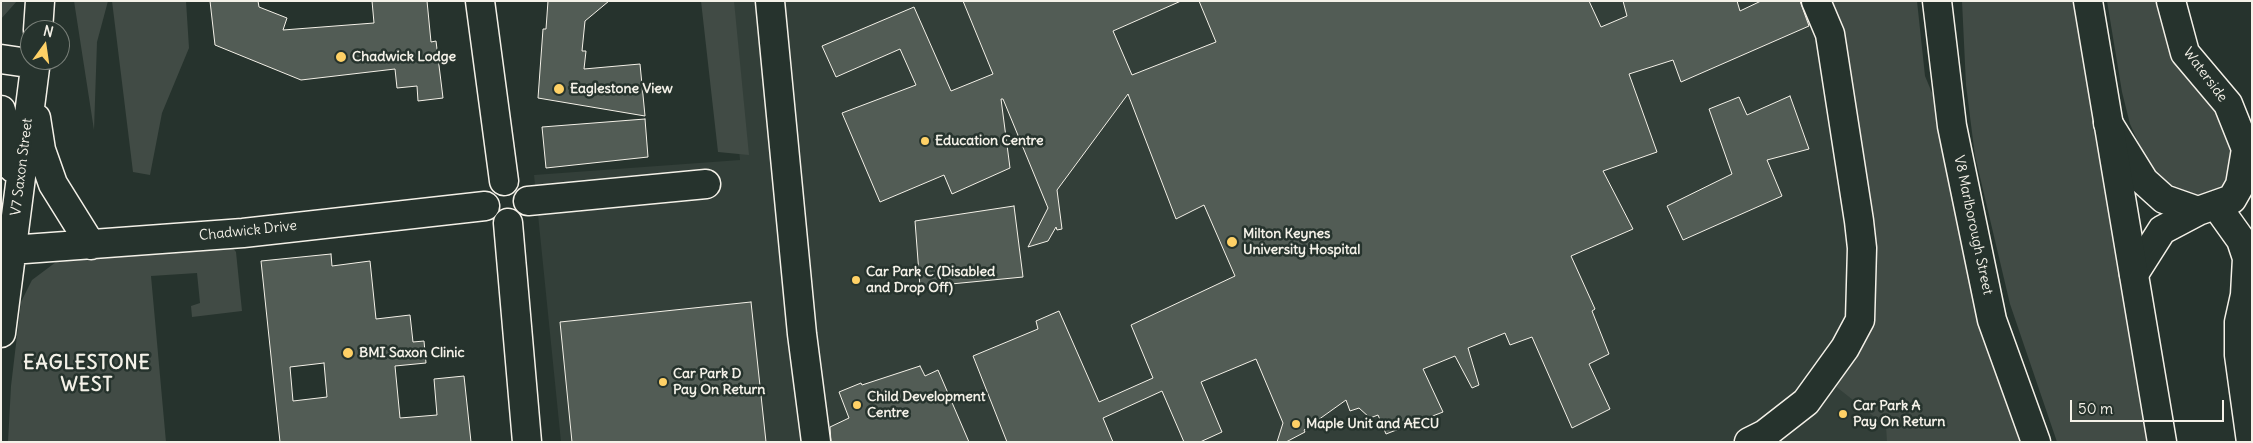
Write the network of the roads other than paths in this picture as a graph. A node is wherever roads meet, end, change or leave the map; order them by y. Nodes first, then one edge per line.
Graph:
1 (40, 1) edge
2 (480, 1) edge
3 (770, 1) edge
4 (1816, 1) edge
5 (1937, 1) edge
6 (2088, 1) edge
7 (2171, 1) edge
8 (39, 20) edge
9 (1, 59) edge
10 (20, 61) edge
11 (34, 70) edge
12 (32, 93) junction
13 (1, 110) edge
14 (2107, 122) junction
15 (504, 181) junction
16 (706, 184) dead end
17 (17, 201) junction
18 (528, 201) junction
19 (485, 206) junction
20 (2207, 208) junction
21 (508, 223) junction
22 (91, 245) junction
23 (11, 250) junction
24 (2134, 274) junction
25 (1, 333) edge
26 (527, 442) edge
27 (816, 442) edge
28 (1749, 442) edge
29 (2036, 442) edge
30 (2162, 442) edge
31 (2251, 442) edge

1 - 8 street
2 - 15 street
3 - 27 street
4 - 28 street
5 - 29 street, V8 Marlborough Street
6 - 14 street
7 - 20 street, Waterside
9 - 10 street
11 - 12 street, V7 Saxon Street
12 - 17 street, V7 Saxon Street
12 - 22 street
13 - 17 street
14 - 20 street
14 - 24 street
15 - 18 street
15 - 19 street
16 - 18 street
17 - 23 street, V7 Saxon Street
18 - 21 street
19 - 21 street
19 - 22 street, Chadwick Drive
20 - 24 street
20 - 31 street
21 - 26 street
22 - 23 street, Chadwick Drive
23 - 25 street, V7 Saxon Street
24 - 30 street

